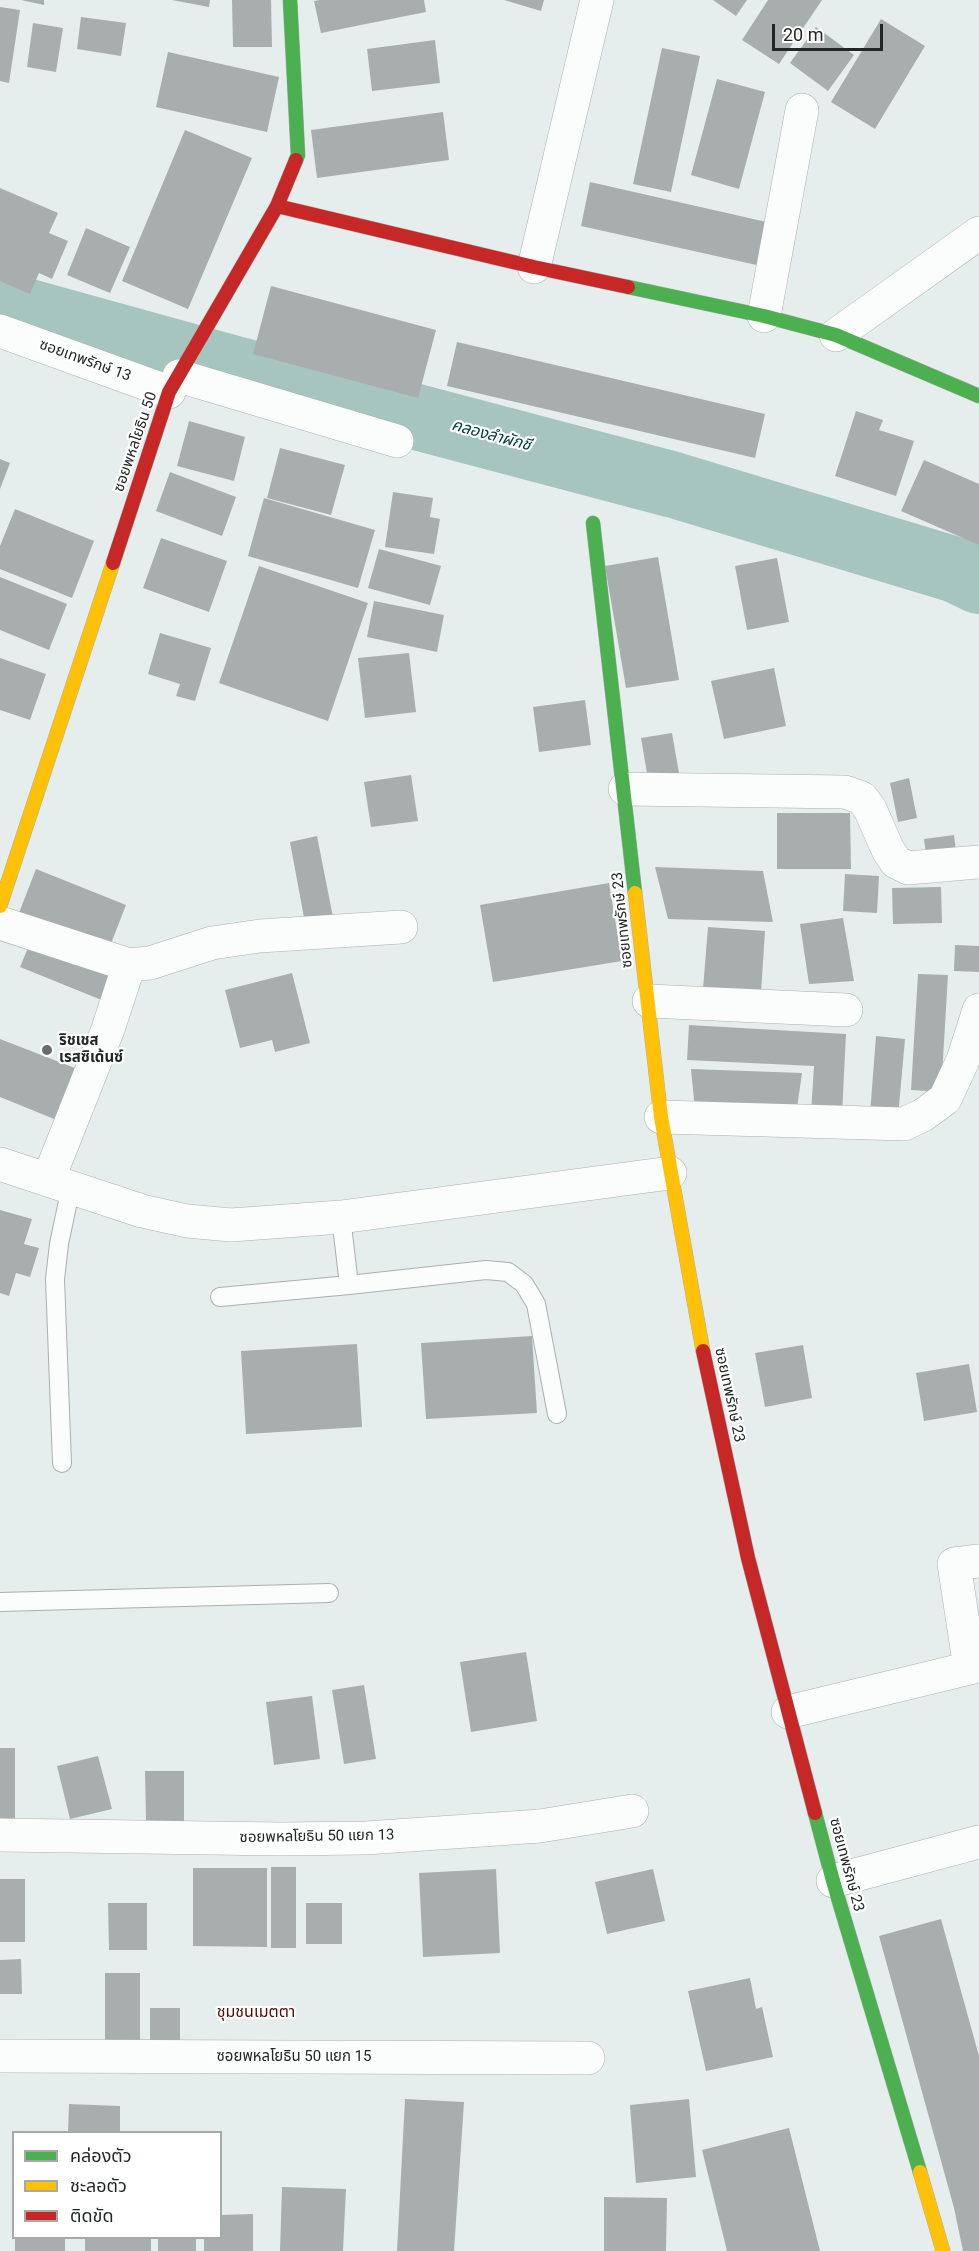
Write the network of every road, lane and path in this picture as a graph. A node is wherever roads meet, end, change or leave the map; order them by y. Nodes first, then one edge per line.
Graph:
1 (290, 0) edge
2 (597, 0) edge
3 (802, 110) dead end
4 (277, 206) junction
5 (979, 233) edge
6 (534, 267) junction
7 (765, 316) junction
8 (0, 332) edge
9 (836, 335) junction
10 (177, 379) junction
11 (979, 396) edge
12 (397, 441) dead end
13 (593, 523) dead end
14 (625, 789) junction
15 (979, 862) edge
16 (0, 906) edge
17 (0, 923) edge
18 (400, 927) dead end
19 (129, 965) junction
20 (649, 1001) junction
21 (846, 1010) dead end
22 (979, 1010) edge
23 (661, 1117) junction
24 (0, 1164) edge
25 (670, 1173) junction
26 (60, 1184) junction
27 (340, 1216) junction
28 (350, 1285) junction
29 (220, 1297) dead end
30 (557, 1414) dead end
31 (62, 1463) dead end
32 (979, 1561) edge
33 (329, 1593) dead end
34 (0, 1602) edge
35 (788, 1712) junction
36 (632, 1811) dead end
37 (0, 1835) edge
38 (979, 1842) edge
39 (833, 1881) junction
40 (0, 2056) edge
41 (588, 2058) dead end
42 (943, 2251) edge

1 - 4 street, ซอยพหลโยธิน 50
2 - 6 street
3 - 7 street
4 - 6 street
4 - 10 street, ซอยพหลโยธิน 50
5 - 9 street
6 - 7 street
7 - 9 street
8 - 10 street, ซอยเทพรักษ์ 13
9 - 11 street
10 - 12 street, ซอยเทพรักษ์ 13
10 - 16 street, ซอยพหลโยธิน 50
13 - 14 street, ซอยเทพรักษ์ 23
14 - 15 street
14 - 20 street, ซอยเทพรักษ์ 23
17 - 19 street
18 - 19 street
19 - 26 street
20 - 21 street
20 - 23 street, ซอยเทพรักษ์ 23
22 - 23 street
23 - 25 street, ซอยเทพรักษ์ 23
24 - 26 street
25 - 27 street
25 - 35 street, ซอยเทพรักษ์ 23
26 - 27 street
26 - 31 lane
27 - 28 lane
28 - 29 lane
28 - 30 lane
32 - 35 street
33 - 34 lane
35 - 39 street, ซอยเทพรักษ์ 23
36 - 37 street, ซอยพหลโยธิน 50 แยก 13
38 - 39 street
39 - 42 street, ซอยเทพรักษ์ 23
40 - 41 street, ซอยพหลโยธิน 50 แยก 15

